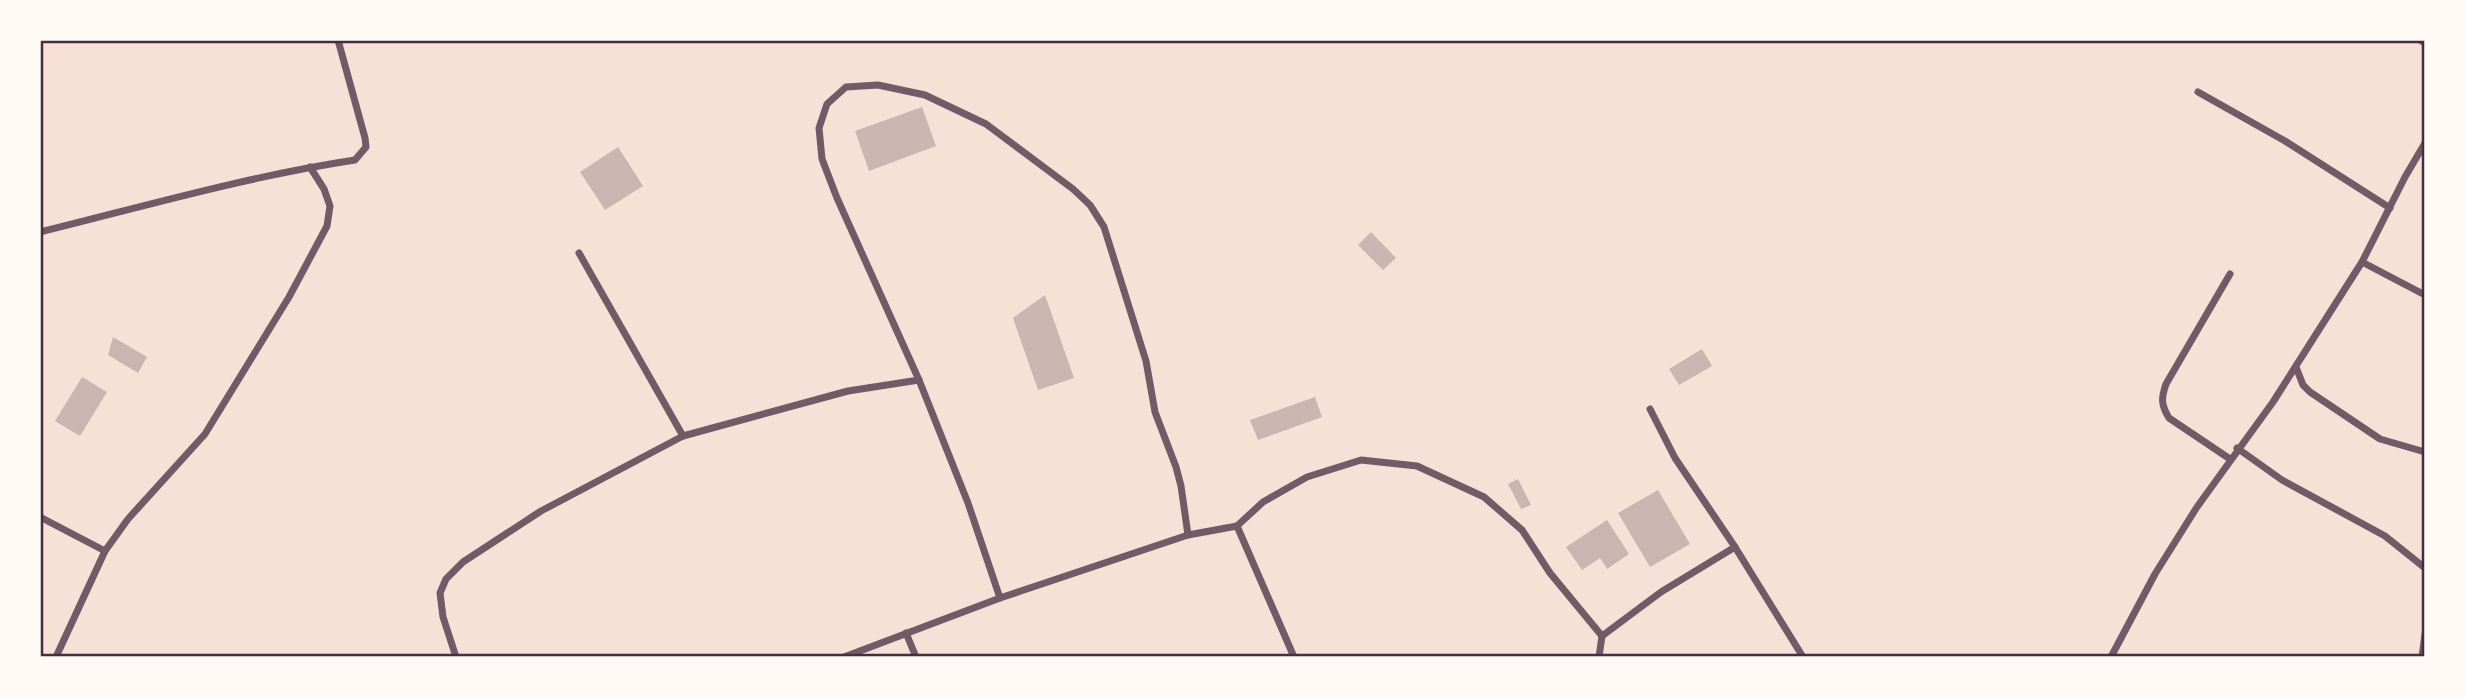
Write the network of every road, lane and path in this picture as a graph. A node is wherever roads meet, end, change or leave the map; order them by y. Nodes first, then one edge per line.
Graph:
1 (338, 40) edge
2 (2198, 92) dead end
3 (2425, 143) edge
4 (310, 167) junction
5 (2390, 208) junction
6 (40, 232) edge
7 (579, 253) dead end
8 (2362, 262) junction
9 (2230, 274) dead end
10 (2425, 295) edge
11 (2296, 367) junction
12 (919, 380) junction
13 (1650, 409) dead end
14 (683, 436) junction
15 (2237, 448) junction
16 (2425, 452) edge
17 (2230, 459) junction
18 (40, 517) edge
19 (1237, 526) junction
20 (1188, 535) junction
21 (1735, 547) junction
22 (105, 551) junction
23 (2425, 568) edge
24 (1000, 598) junction
25 (906, 634) junction
26 (2425, 634) edge
27 (1602, 636) junction
28 (56, 657) edge
29 (456, 657) edge
30 (844, 657) edge
31 (916, 657) edge
32 (1294, 657) edge
33 (1599, 657) edge
34 (1803, 657) edge
35 (2111, 657) edge
36 (2422, 657) edge

1 - 4 street
2 - 5 street
3 - 5 street
4 - 6 street
4 - 22 street
5 - 8 street
7 - 14 street
8 - 10 street
8 - 11 street
9 - 17 street
11 - 15 street
11 - 16 street
12 - 14 street
12 - 20 street
12 - 24 street
13 - 21 street
14 - 29 street
15 - 17 street
15 - 23 street
17 - 35 street
18 - 22 street
19 - 20 street
19 - 27 street
19 - 32 street
20 - 24 street
21 - 27 street
21 - 34 street
22 - 28 street
24 - 25 street
25 - 30 street
25 - 31 street
26 - 36 street
27 - 33 street

